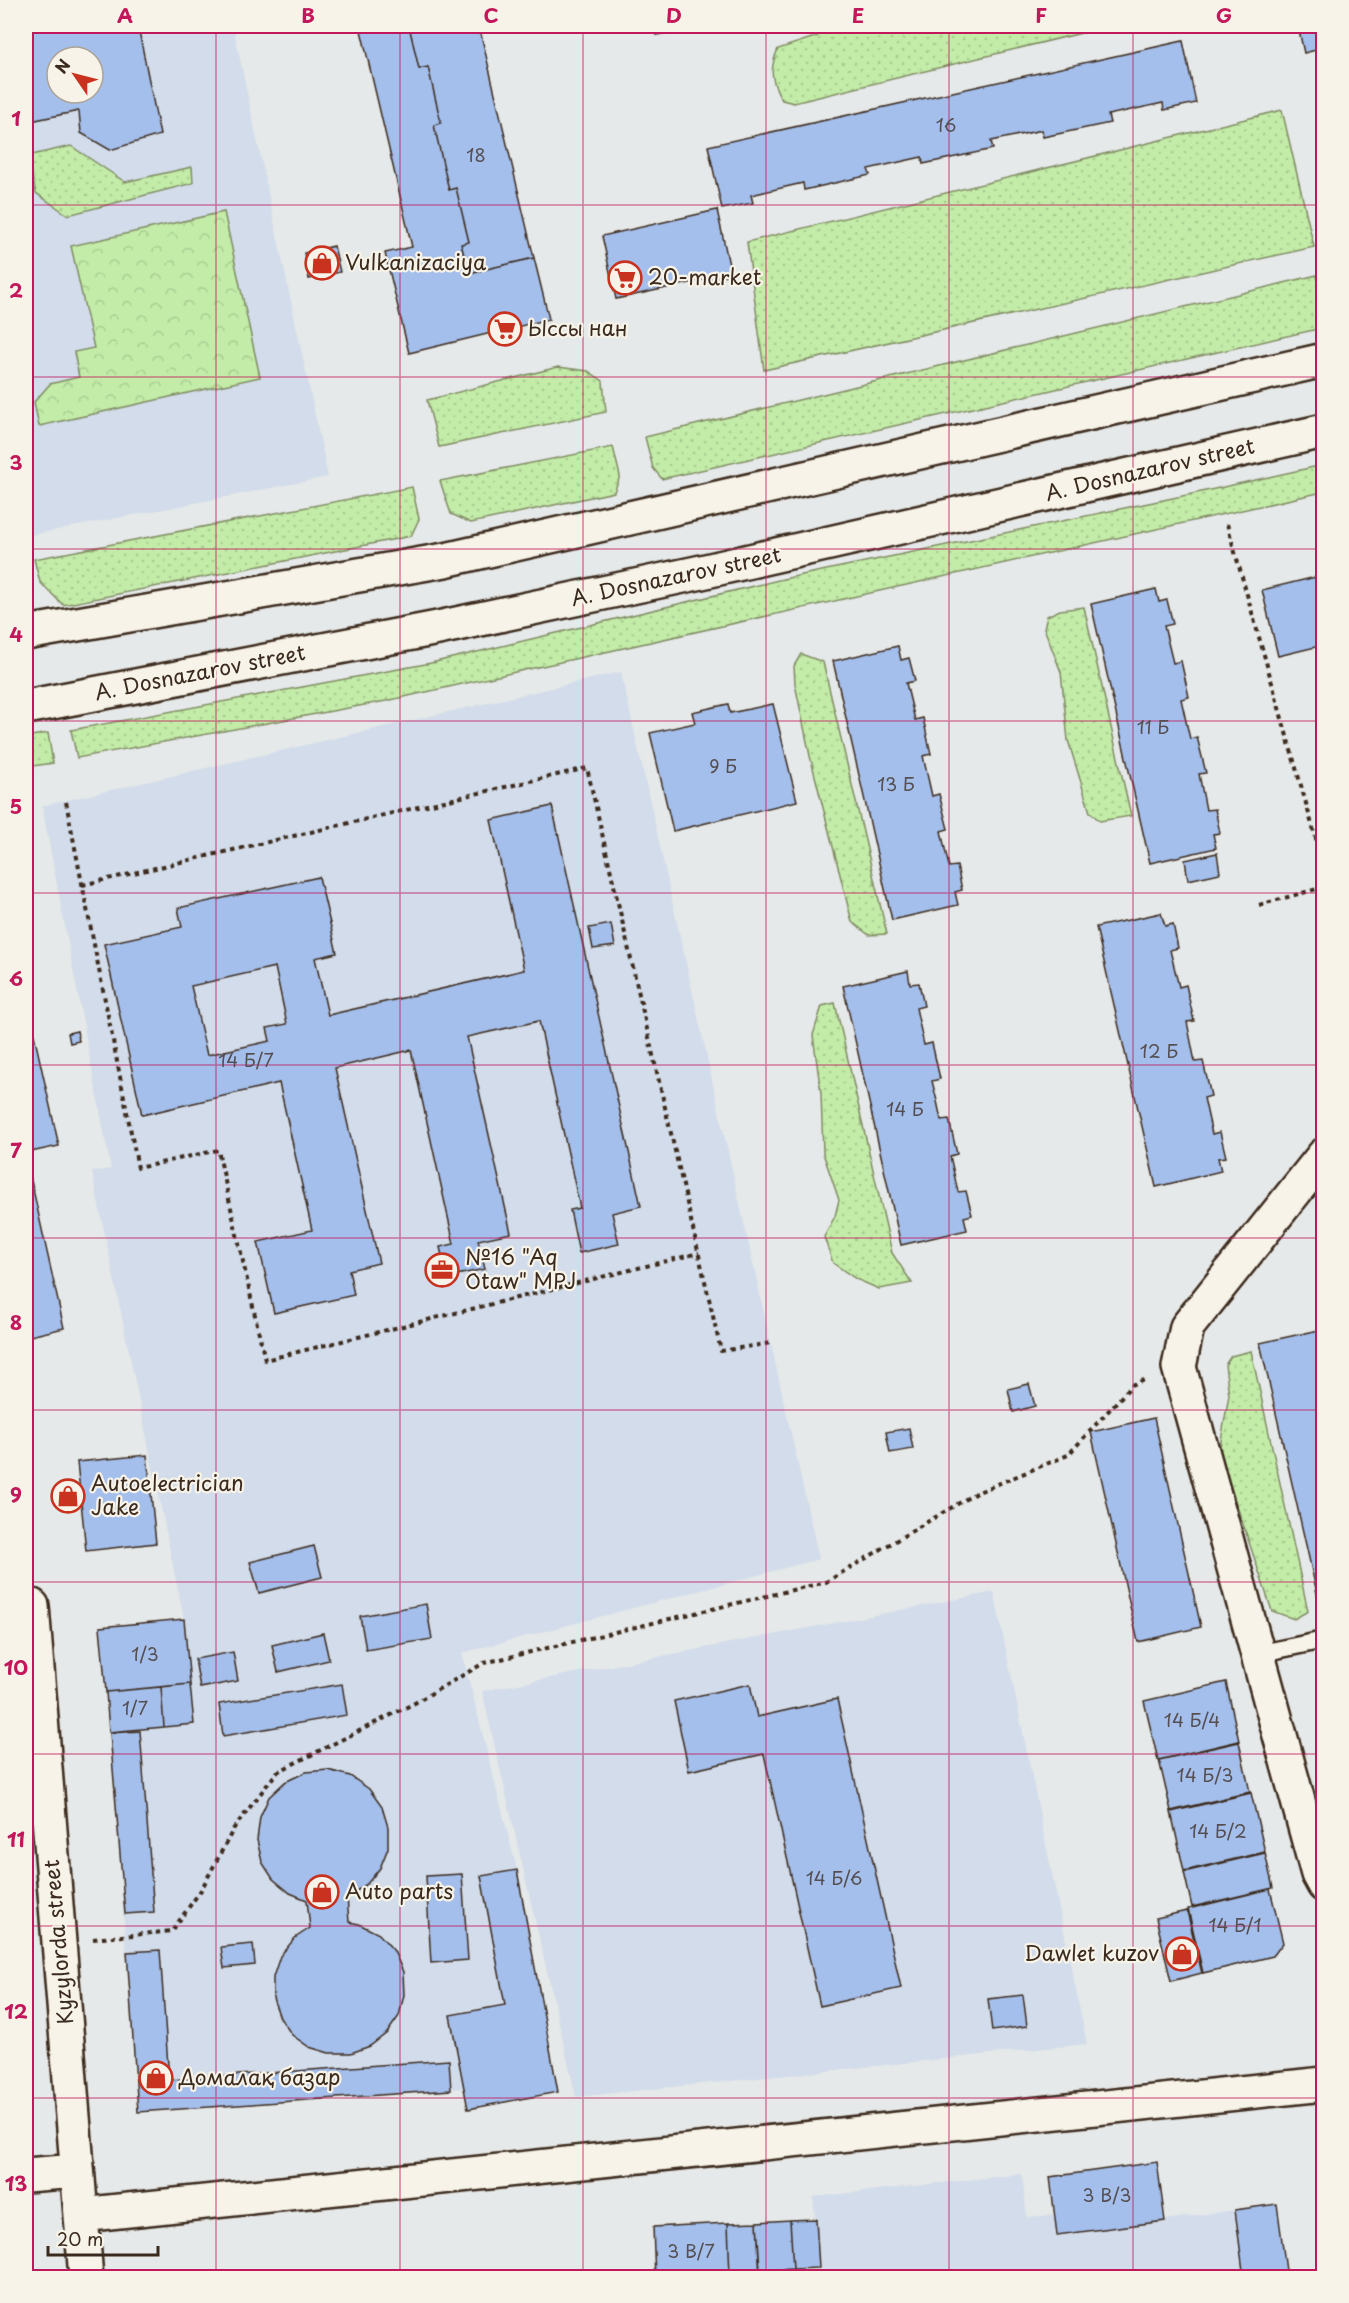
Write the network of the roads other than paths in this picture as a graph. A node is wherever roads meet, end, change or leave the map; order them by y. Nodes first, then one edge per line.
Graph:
1 (1323, 360) edge
2 (1323, 431) edge
3 (26, 633) edge
4 (26, 707) edge
5 (1323, 1155) edge
6 (29, 1606) edge
7 (1323, 1640) edge
8 (1257, 1654) junction
9 (1323, 1885) edge
10 (1323, 2084) edge
11 (77, 2171) junction
12 (26, 2175) edge
13 (81, 2215) junction
14 (86, 2277) edge

1 - 3 street
2 - 4 street, A. Dosnazarov street
5 - 8 street
6 - 11 street, Kyzylorda street
7 - 8 lane
8 - 9 street
10 - 13 street
11 - 12 street
11 - 13 street, Kyzylorda street
13 - 14 street, Kyzylorda street

